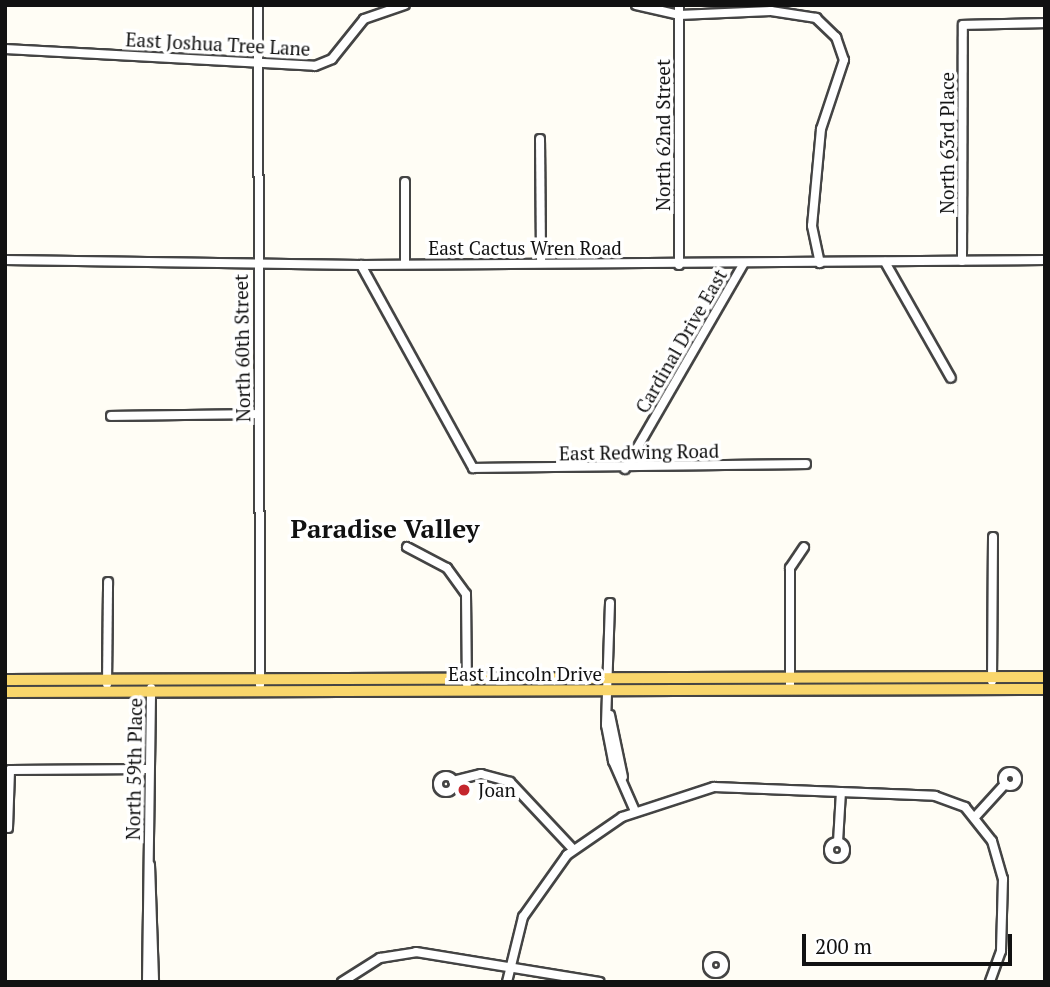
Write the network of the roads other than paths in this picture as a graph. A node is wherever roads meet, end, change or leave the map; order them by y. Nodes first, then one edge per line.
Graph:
1 (258, 5) edge
2 (405, 5) edge
3 (636, 5) edge
4 (679, 10) edge
5 (1045, 23) edge
6 (5, 49) edge
7 (258, 60) junction
8 (540, 139) dead end
9 (405, 182) dead end
10 (5, 260) edge
11 (1045, 260) edge
12 (257, 261) junction
13 (962, 261) junction
14 (885, 262) junction
15 (541, 263) junction
16 (820, 263) junction
17 (405, 264) junction
18 (361, 265) junction
19 (679, 265) junction
20 (743, 265) junction
21 (951, 378) dead end
22 (258, 414) junction
23 (111, 416) dead end
24 (806, 464) dead end
25 (625, 469) junction
26 (993, 537) dead end
27 (407, 547) dead end
28 (804, 547) dead end
29 (108, 582) dead end
30 (610, 603) dead end
31 (1045, 677) edge
32 (790, 678) junction
33 (467, 679) junction
34 (5, 680) edge
35 (352, 680) junction
36 (992, 683) junction
37 (610, 685) junction
38 (107, 686) junction
39 (151, 686) junction
40 (260, 686) junction
41 (1045, 689) edge
42 (790, 691) junction
43 (5, 692) edge
44 (352, 692) junction
45 (467, 692) junction
46 (149, 769) junction
47 (453, 781) dead end
48 (1005, 784) dead end
49 (841, 792) junction
50 (635, 811) junction
51 (975, 817) junction
52 (8, 828) dead end
53 (838, 842) dead end
54 (573, 849) junction
55 (149, 858) junction
56 (508, 966) junction
57 (713, 972) dead end
58 (147, 982) edge
59 (154, 982) edge
60 (342, 982) edge
61 (507, 982) edge
62 (600, 982) edge
63 (709, 982) edge
64 (990, 982) edge

1 - 7 street, North 60th Street
2 - 7 street, East Joshua Tree Lane
3 - 4 street
4 - 16 street
4 - 19 street, North 62nd Street
5 - 13 street, North 63rd Place
6 - 7 street, East Joshua Tree Lane
7 - 12 street, North 60th Street
8 - 15 street
9 - 17 street
10 - 12 street, East Cactus Wren Road
11 - 13 street, East Cactus Wren Road
12 - 18 street, East Cactus Wren Road
12 - 22 street, North 60th Street
13 - 14 street, East Cactus Wren Road
14 - 16 street, East Cactus Wren Road
14 - 21 street
15 - 17 street, East Cactus Wren Road
15 - 19 street, East Cactus Wren Road
16 - 20 street, East Cactus Wren Road
17 - 18 street, East Cactus Wren Road
18 - 25 street, East Redwing Road
19 - 20 street, East Cactus Wren Road
20 - 25 street, Cardinal Drive East
22 - 23 street
22 - 40 street, North 60th Street
24 - 25 street, East Redwing Road
26 - 36 street
27 - 33 street
28 - 32 street
29 - 38 street
30 - 37 street
31 - 36 main road, East Lincoln Drive
32 - 36 main road, East Lincoln Drive
32 - 37 main road, East Lincoln Drive
32 - 42 street
33 - 35 main road, East Lincoln Drive
33 - 37 main road, East Lincoln Drive
33 - 45 street
34 - 38 main road, East Lincoln Drive
35 - 40 main road, East Lincoln Drive
35 - 44 main road
36 - 41 main road, East Lincoln Drive
36 - 42 main road, East Lincoln Drive
37 - 42 main road, East Lincoln Drive
37 - 45 main road, East Lincoln Drive
37 - 50 street
38 - 39 main road, East Lincoln Drive
38 - 43 main road, East Lincoln Drive
39 - 40 main road, East Lincoln Drive
39 - 46 street, North 59th Place
40 - 44 main road, East Lincoln Drive
44 - 45 main road, East Lincoln Drive
46 - 52 street
46 - 55 street, North 59th Place
47 - 54 street
48 - 51 street
49 - 50 street
49 - 51 street
49 - 53 street
50 - 54 street
51 - 64 street
54 - 56 street
55 - 58 street, North 59th Place
55 - 59 street, North 59th Place
56 - 60 street
56 - 61 street
56 - 62 street
57 - 63 street

